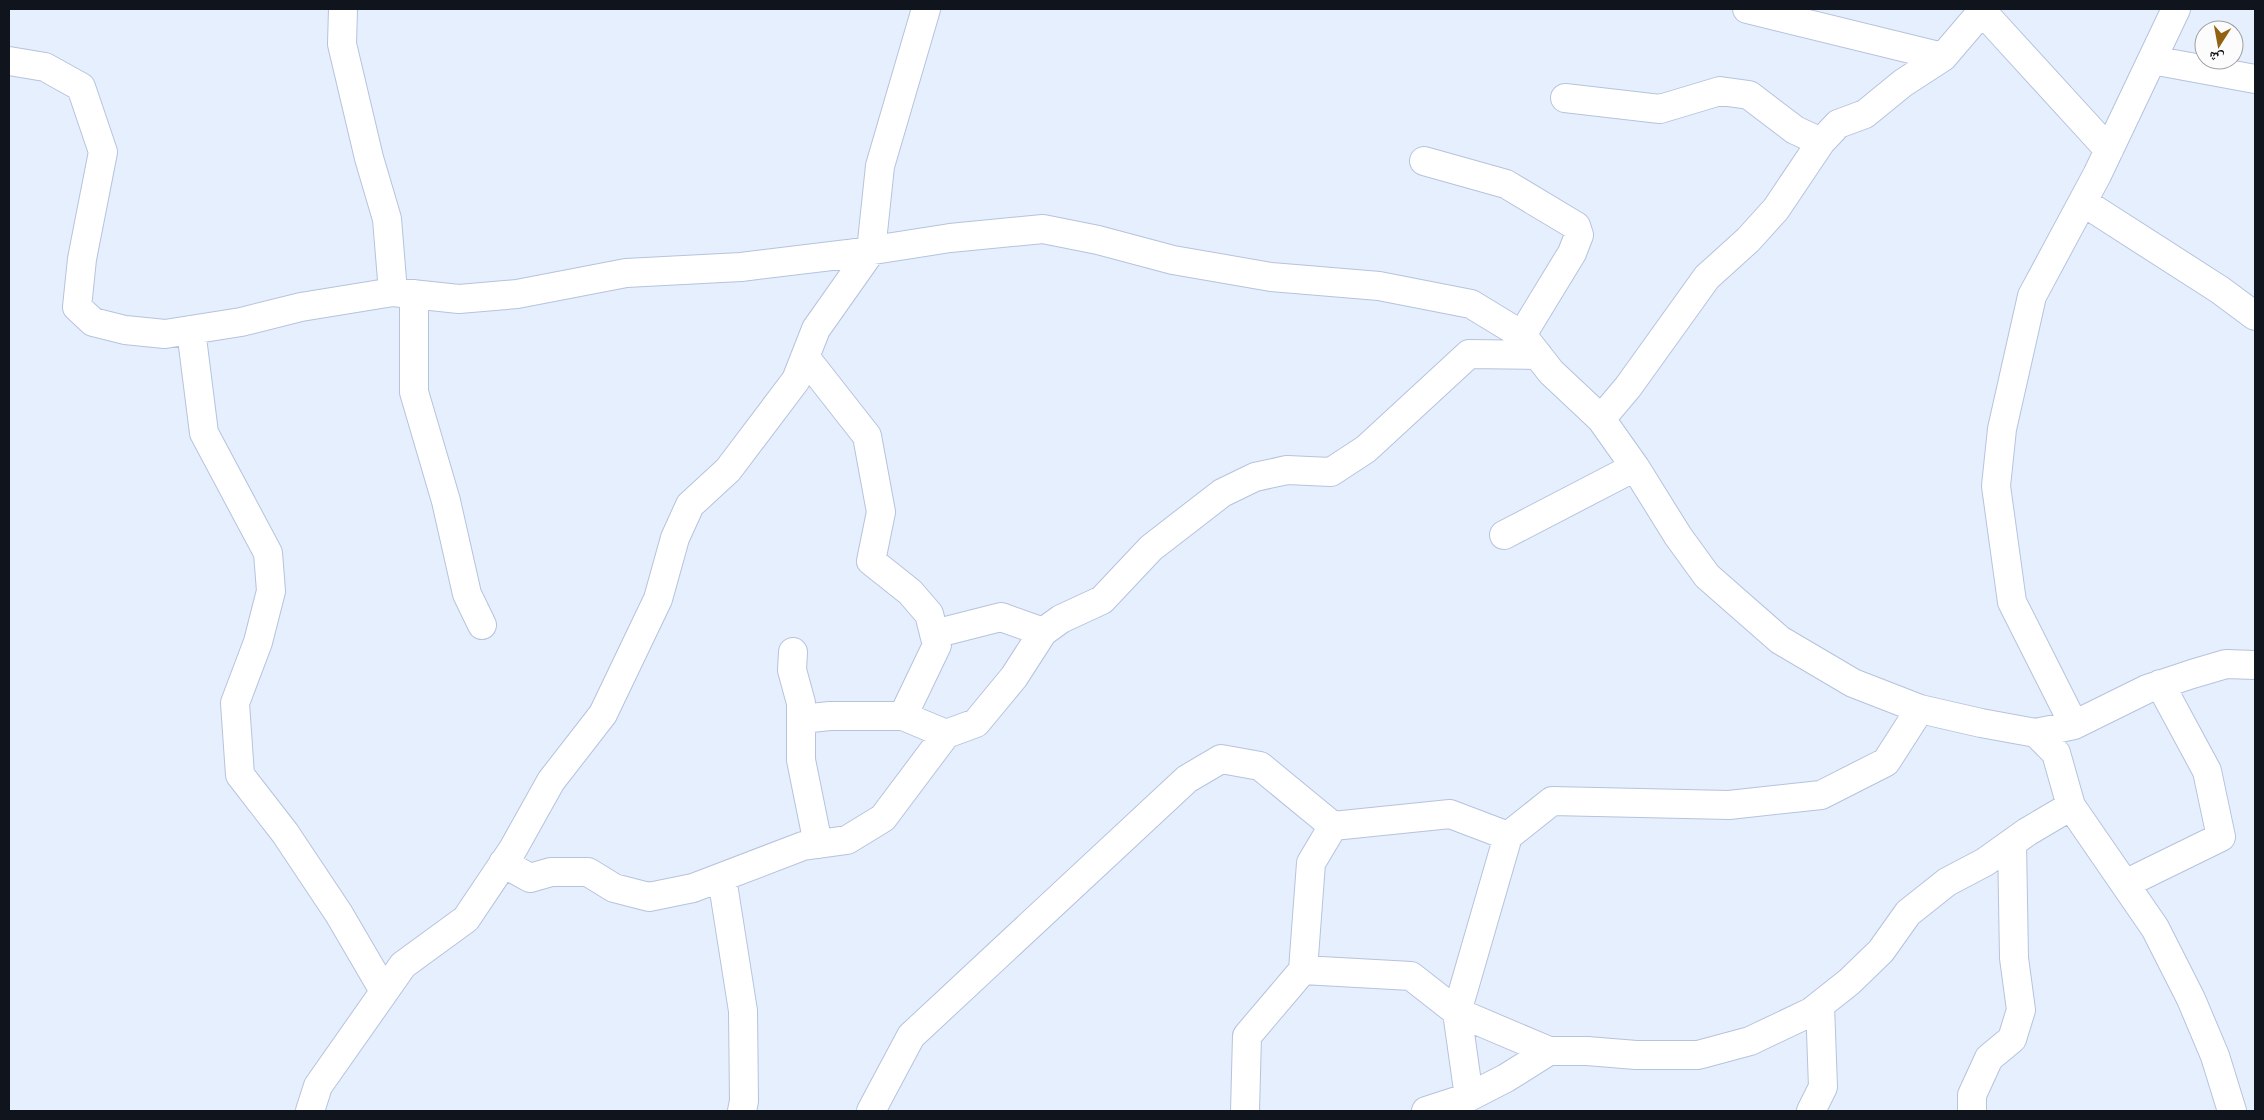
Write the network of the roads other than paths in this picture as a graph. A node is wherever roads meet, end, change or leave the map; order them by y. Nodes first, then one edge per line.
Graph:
1 (343, 9) edge
2 (926, 9) edge
3 (1747, 9) edge
4 (2176, 9) edge
5 (1983, 10) edge
6 (1943, 57) junction
7 (2152, 60) junction
8 (9, 61) edge
9 (2255, 79) edge
10 (1565, 98) dead end
11 (1821, 142) junction
12 (2109, 150) junction
13 (1424, 161) dead end
14 (2082, 202) junction
15 (871, 251) junction
16 (404, 293) junction
17 (2255, 316) edge
18 (191, 330) junction
19 (1530, 345) junction
20 (805, 357) junction
21 (1601, 419) junction
22 (1635, 467) junction
23 (1504, 535) dead end
24 (482, 625) dead end
25 (1043, 632) junction
26 (934, 634) junction
27 (793, 652) dead end
28 (2255, 665) edge
29 (2160, 684) junction
30 (1920, 709) junction
31 (903, 716) junction
32 (801, 719) junction
33 (2074, 725) junction
34 (2036, 732) junction
35 (946, 734) junction
36 (2071, 806) junction
37 (1333, 826) junction
38 (1508, 836) junction
39 (2012, 843) junction
40 (818, 844) junction
41 (503, 863) junction
42 (722, 878) junction
43 (2125, 884) junction
44 (1302, 970) junction
45 (384, 990) junction
46 (1820, 1004) junction
47 (1457, 1012) junction
48 (1548, 1051) junction
49 (1469, 1097) junction
50 (310, 1111) edge
51 (742, 1111) edge
52 (870, 1111) edge
53 (1245, 1111) edge
54 (1426, 1111) edge
55 (1812, 1111) edge
56 (1972, 1111) edge
57 (2232, 1111) edge

1 - 16 street
2 - 15 street
3 - 6 street
4 - 7 street
5 - 6 street
5 - 12 street
6 - 11 street
7 - 9 street
7 - 12 street
8 - 18 street
10 - 11 street
11 - 21 street
12 - 14 street
13 - 19 street
14 - 17 street
14 - 33 street
15 - 16 street
15 - 19 street
15 - 20 street
16 - 18 street
16 - 24 street
18 - 45 street
19 - 21 street
19 - 25 street
20 - 26 street
20 - 41 street
21 - 22 street
22 - 23 street
22 - 30 street
25 - 26 street
25 - 35 street
26 - 31 street
27 - 32 street
28 - 29 street
29 - 33 street
29 - 43 street
30 - 34 street
30 - 38 street
31 - 32 street
31 - 35 street
32 - 40 street
33 - 34 street
34 - 36 street
35 - 40 street
36 - 39 street
36 - 43 street
37 - 38 street
37 - 44 street
37 - 52 street
38 - 47 street
39 - 46 street
39 - 56 street
40 - 42 street
41 - 42 street
41 - 45 street
42 - 51 street
43 - 57 street
44 - 47 street
44 - 53 street
45 - 50 street
46 - 48 street
46 - 55 street
47 - 48 street
47 - 49 street
48 - 49 street
49 - 54 street

